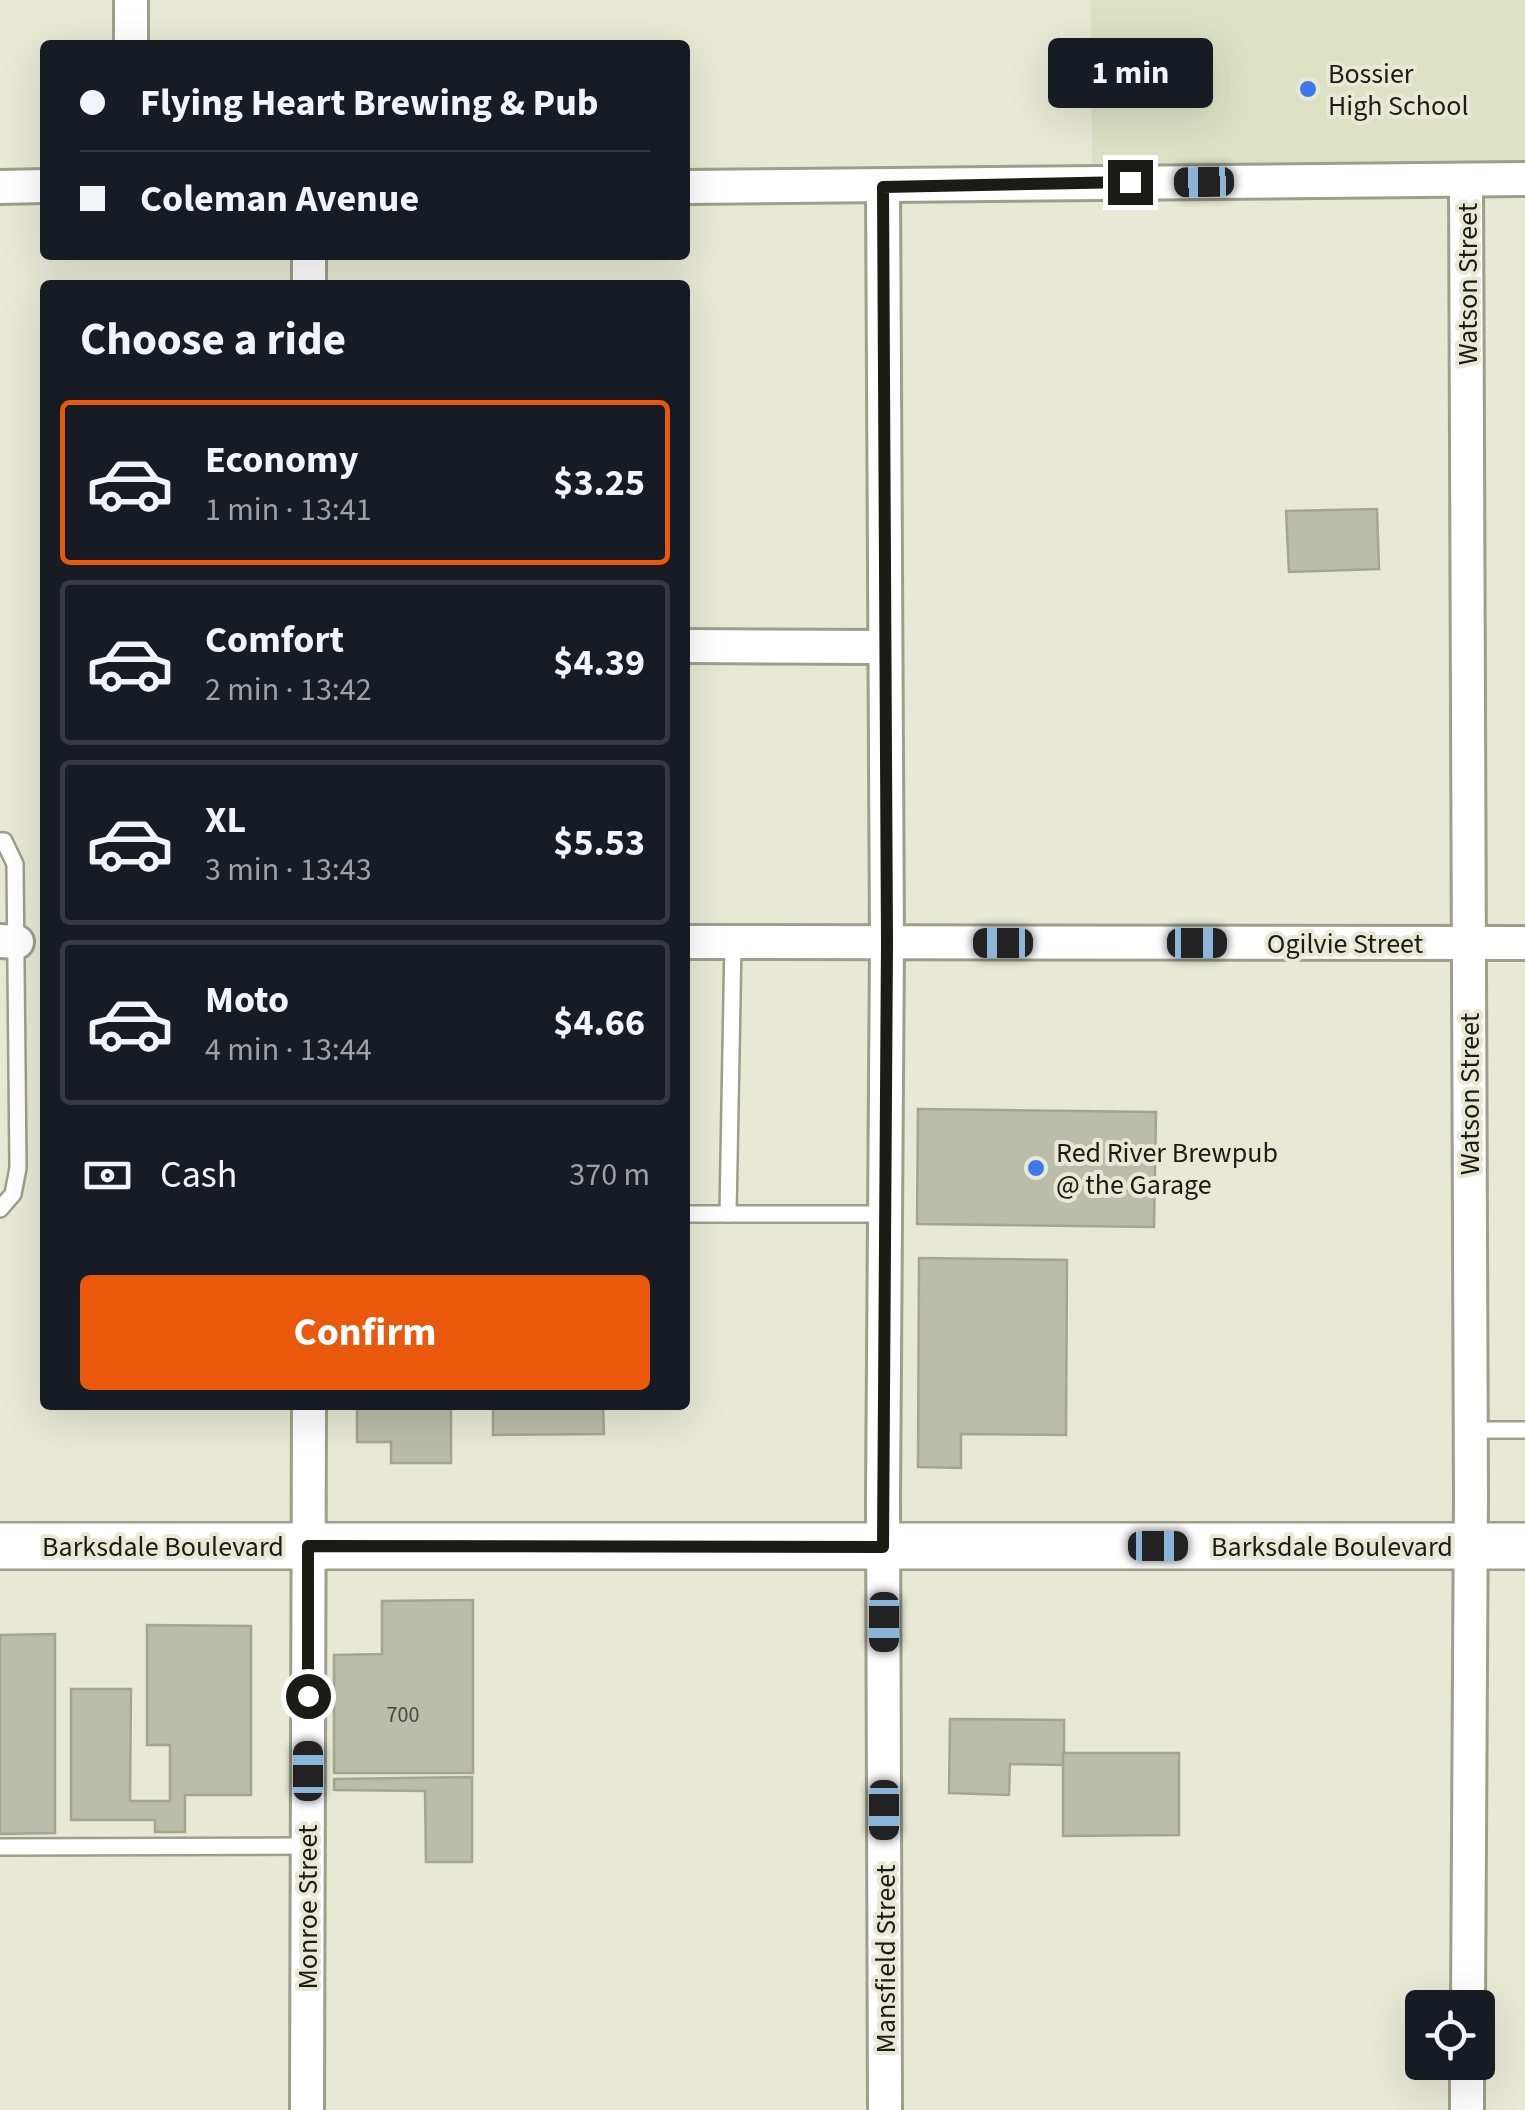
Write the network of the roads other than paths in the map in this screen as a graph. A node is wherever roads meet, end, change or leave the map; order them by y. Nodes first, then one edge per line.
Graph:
1 (131, 0) edge
2 (131, 40) edge
3 (1525, 179) edge
4 (1466, 180) junction
5 (40, 186) edge
6 (0, 187) edge
7 (690, 187) edge
8 (883, 187) junction
9 (690, 646) edge
10 (884, 646) junction
11 (0, 842) edge
12 (8, 941) edge
13 (690, 942) edge
14 (733, 942) junction
15 (887, 943) junction
16 (1468, 943) junction
17 (1525, 943) edge
18 (0, 1209) edge
19 (690, 1214) edge
20 (728, 1214) junction
21 (885, 1214) junction
22 (309, 1410) edge
23 (1471, 1430) junction
24 (1525, 1430) edge
25 (0, 1546) edge
26 (308, 1546) junction
27 (1471, 1546) junction
28 (1525, 1546) edge
29 (883, 1547) junction
30 (307, 1846) junction
31 (0, 1847) edge
32 (1468, 1990) edge
33 (1467, 2080) edge
34 (307, 2110) edge
35 (885, 2110) edge
36 (1467, 2110) edge

1 - 2 street
3 - 4 street
4 - 8 street
4 - 16 street, Watson Street
5 - 6 street
7 - 8 street
8 - 10 street, Mansfield Street
9 - 10 street
10 - 15 street, Mansfield Street
11 - 12 lane
12 - 18 lane
13 - 14 street, Ogilvie Street
14 - 15 street, Ogilvie Street
14 - 20 lane
15 - 16 street, Ogilvie Street
15 - 21 street, Mansfield Street
16 - 17 street, Ogilvie Street
16 - 23 street, Watson Street
19 - 20 lane
20 - 21 lane
21 - 29 street, Mansfield Street
22 - 26 street, Monroe Street
23 - 24 lane
23 - 27 street, Watson Street
25 - 26 main road, Barksdale Boulevard
26 - 29 main road, Barksdale Boulevard
26 - 30 street, Monroe Street
27 - 28 main road, Barksdale Boulevard
27 - 29 main road, Barksdale Boulevard
27 - 32 street, Watson Street
29 - 35 street, Mansfield Street
30 - 31 lane
30 - 34 street, Monroe Street
33 - 36 street

